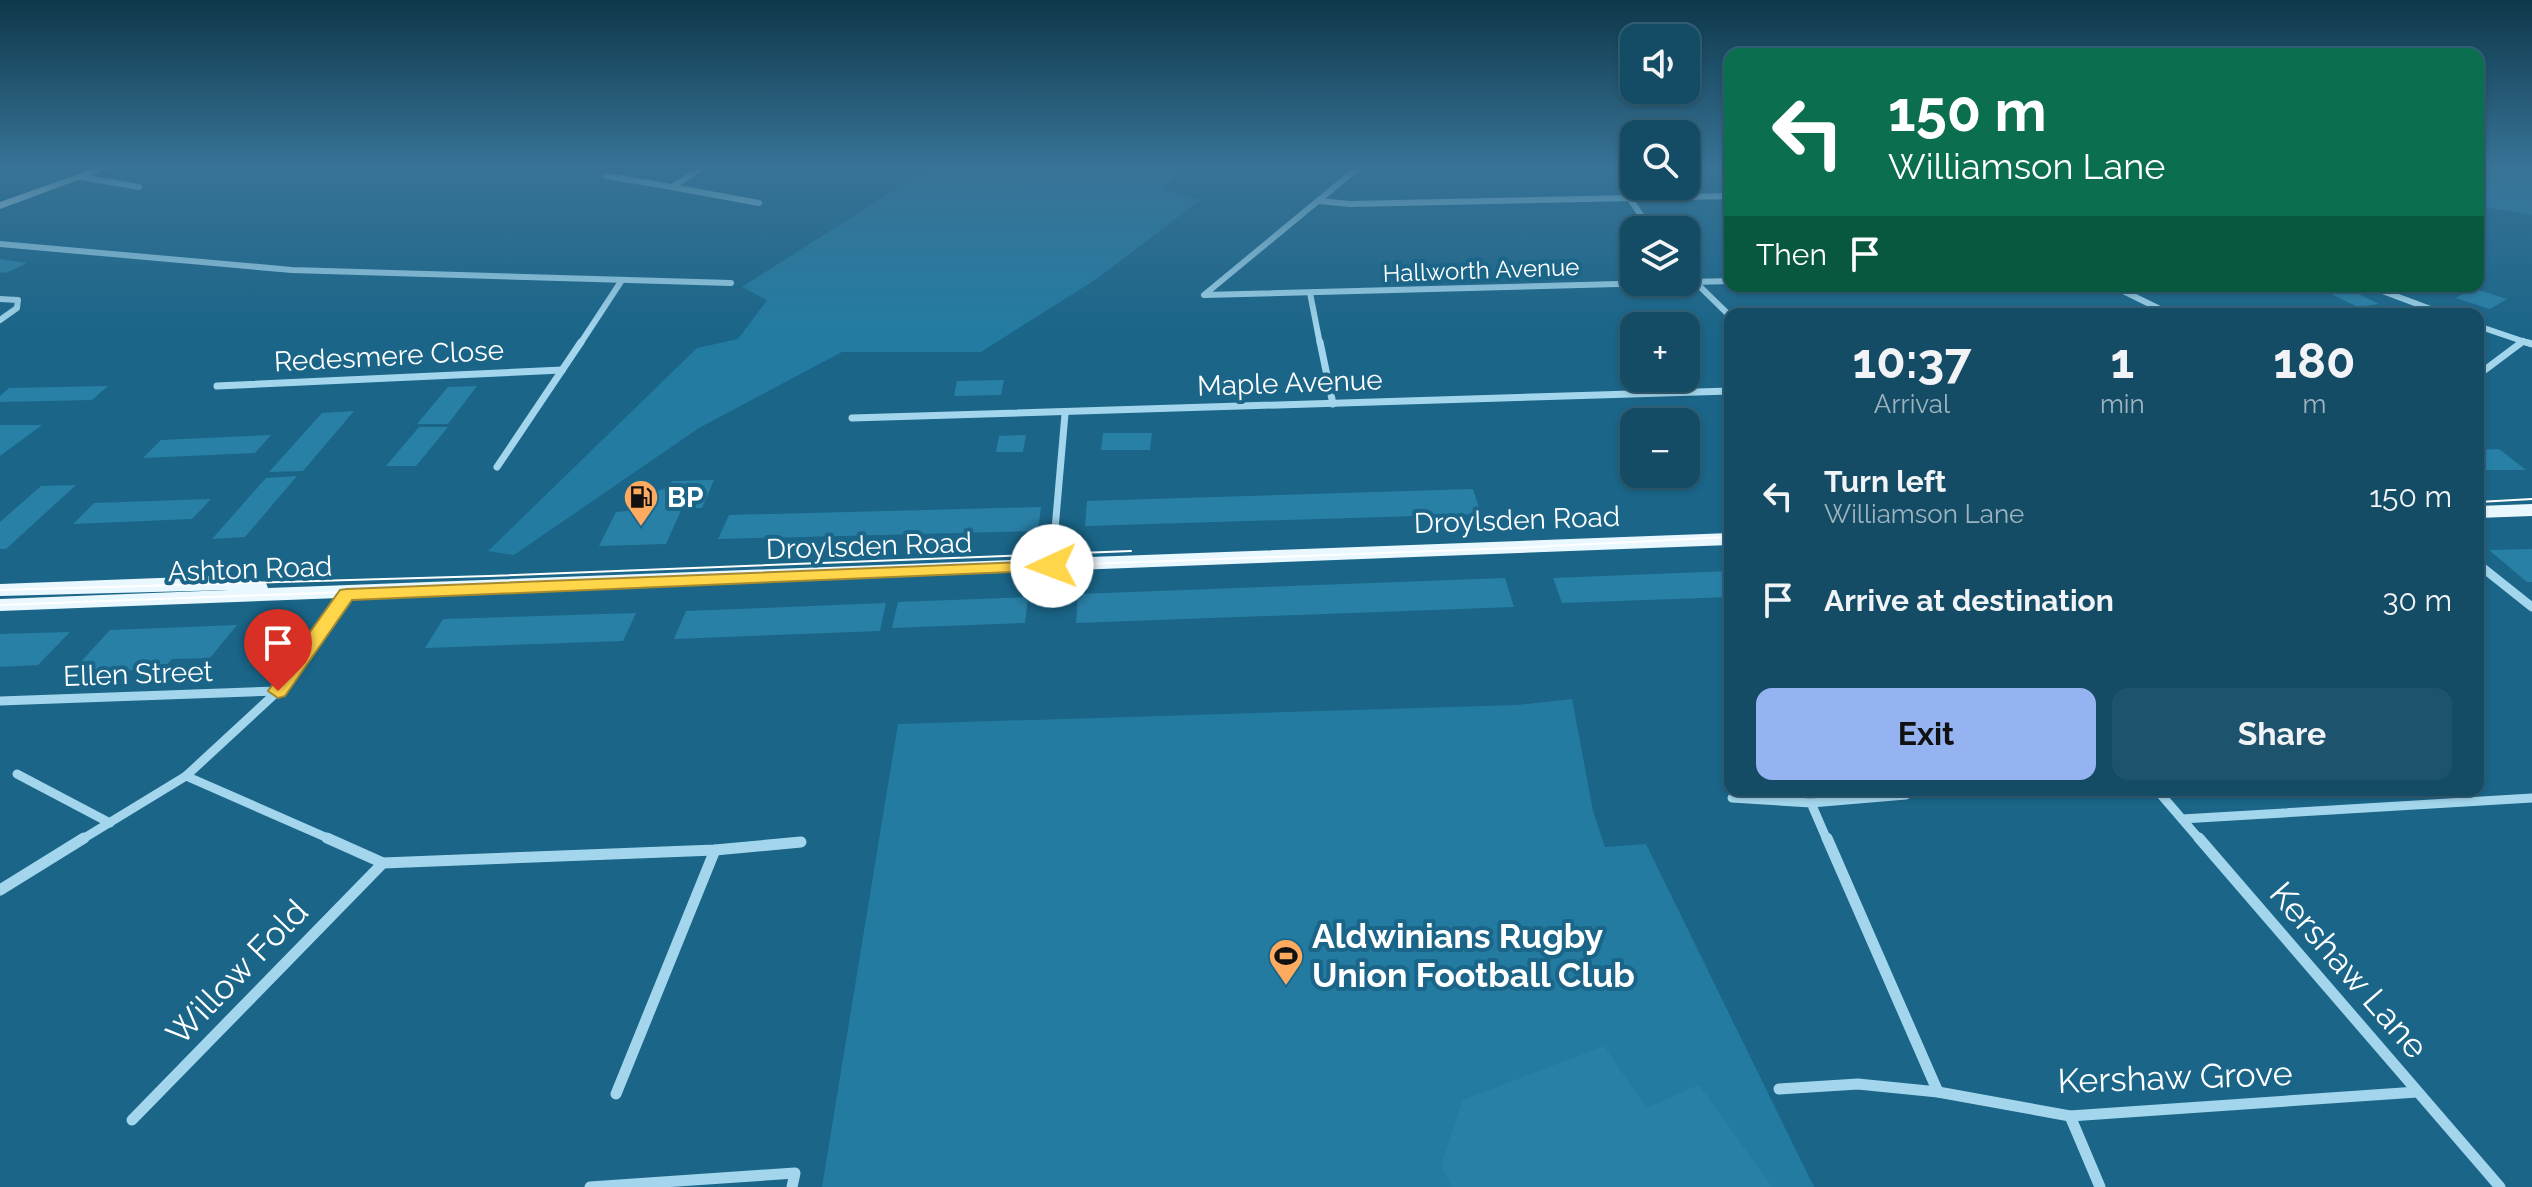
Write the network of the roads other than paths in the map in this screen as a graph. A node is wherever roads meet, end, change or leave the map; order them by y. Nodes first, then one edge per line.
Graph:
1 (1293, 222) edge
2 (0, 244) edge
3 (622, 280) junction
4 (1724, 281) edge
5 (1700, 282) edge
6 (731, 283) dead end
7 (1620, 284) edge
8 (1700, 287) edge
9 (2125, 292) edge
10 (2385, 292) edge
11 (1310, 293) junction
12 (0, 299) edge
13 (2158, 308) edge
14 (2428, 308) edge
15 (1724, 310) edge
16 (0, 320) edge
17 (2484, 328) edge
18 (2523, 341) junction
19 (2532, 344) edge
20 (562, 370) junction
21 (2484, 370) edge
22 (217, 386) dead end
23 (1724, 391) edge
24 (1333, 404) junction
25 (1065, 414) junction
26 (852, 418) dead end
27 (497, 467) dead end
28 (2532, 510) edge
29 (2484, 512) edge
30 (1724, 539) edge
31 (1052, 566) junction
32 (2484, 569) edge
33 (0, 590) edge
34 (347, 594) junction
35 (0, 605) edge
36 (2532, 607) edge
37 (278, 691) junction
38 (0, 701) edge
39 (17, 774) dead end
40 (186, 776) junction
41 (1894, 796) edge
42 (2162, 796) edge
43 (1732, 798) dead end
44 (2532, 798) edge
45 (1811, 803) junction
46 (2182, 819) junction
47 (110, 823) junction
48 (801, 842) dead end
49 (715, 850) junction
50 (383, 863) junction
51 (0, 890) edge
52 (1779, 1089) dead end
53 (1938, 1092) junction
54 (2417, 1092) junction
55 (616, 1094) dead end
56 (2070, 1116) junction
57 (132, 1120) dead end
58 (590, 1187) edge
59 (792, 1187) edge
60 (2100, 1187) edge
61 (2500, 1187) edge

1 - 11 street, Hallworth Avenue
2 - 3 street
3 - 6 street
3 - 20 street
4 - 5 street, Hallworth Avenue
7 - 11 street, Hallworth Avenue
8 - 15 street
9 - 13 street
10 - 14 street
11 - 24 street
12 - 16 street
17 - 18 street
18 - 19 street
18 - 21 street
20 - 22 street, Redesmere Close
20 - 27 street
23 - 24 street, Maple Avenue
24 - 25 street, Maple Avenue
25 - 26 street, Maple Avenue
25 - 31 street
28 - 29 main road
30 - 31 main road, Droylsden Road
31 - 34 main road, Droylsden Road
32 - 36 street
33 - 34 main road, Ashton Road
34 - 35 main road, Ashton Road
34 - 37 street
37 - 38 street, Ellen Street
37 - 40 street
39 - 47 street
40 - 47 street
40 - 50 street
41 - 45 street
42 - 46 street, Kershaw Lane
43 - 45 street
44 - 46 street
45 - 53 street
46 - 54 street, Kershaw Lane
47 - 51 street
48 - 49 street
49 - 50 street
49 - 55 street
50 - 57 street, Willow Fold
52 - 53 street, Kershaw Grove
53 - 56 street, Kershaw Grove
54 - 56 street, Kershaw Grove
54 - 61 street, Kershaw Lane
56 - 60 street
58 - 59 street

